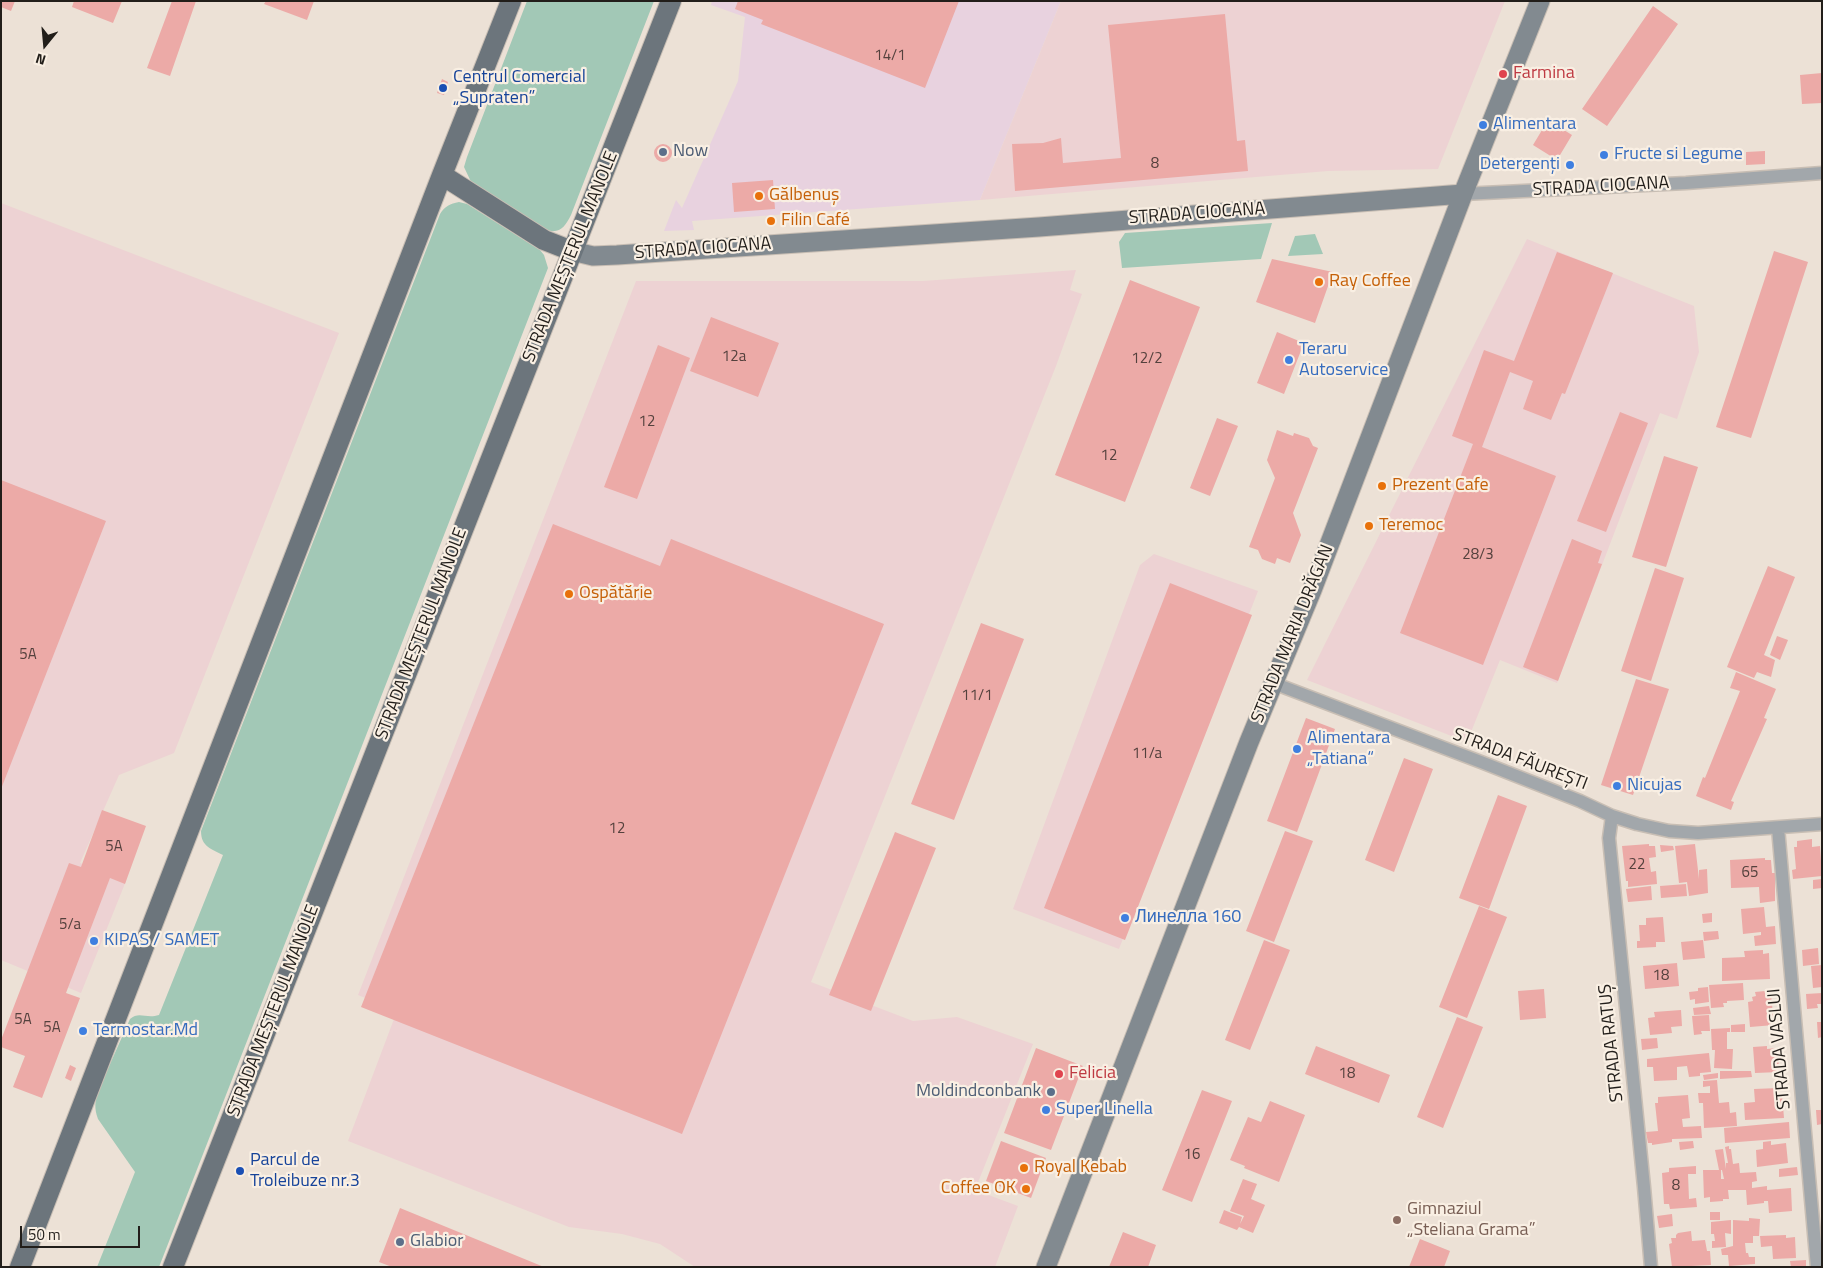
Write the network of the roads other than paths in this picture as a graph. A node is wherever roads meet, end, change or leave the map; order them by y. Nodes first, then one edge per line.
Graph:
1 (511, 1) edge
2 (671, 1) edge
3 (1540, 1) edge
4 (1822, 174) edge
5 (442, 175) junction
6 (1463, 194) junction
7 (572, 252) junction
8 (1273, 683) junction
9 (1612, 816) junction
10 (1822, 824) edge
11 (1778, 828) junction
12 (20, 1267) edge
13 (172, 1267) edge
14 (1046, 1267) edge
15 (1651, 1267) edge
16 (1817, 1267) edge

1 - 5 main road
2 - 7 main road, STRADA MEȘTERUL MANOLE
3 - 6 main road, STRADA MARIA DRĂGAN
4 - 6 street, STRADA CIOCANA
5 - 7 main road
5 - 12 main road
6 - 7 main road, STRADA CIOCANA
6 - 8 main road, STRADA MARIA DRĂGAN
7 - 13 main road, STRADA MEȘTERUL MANOLE
8 - 9 street, STRADA FĂUREȘTI
8 - 14 main road, STRADA MARIA DRĂGAN
9 - 11 street, STRADA FĂUREȘTI
9 - 15 street, STRADA RATUȘ
10 - 11 street, STRADA FĂUREȘTI
11 - 16 street, STRADA VASLUI

